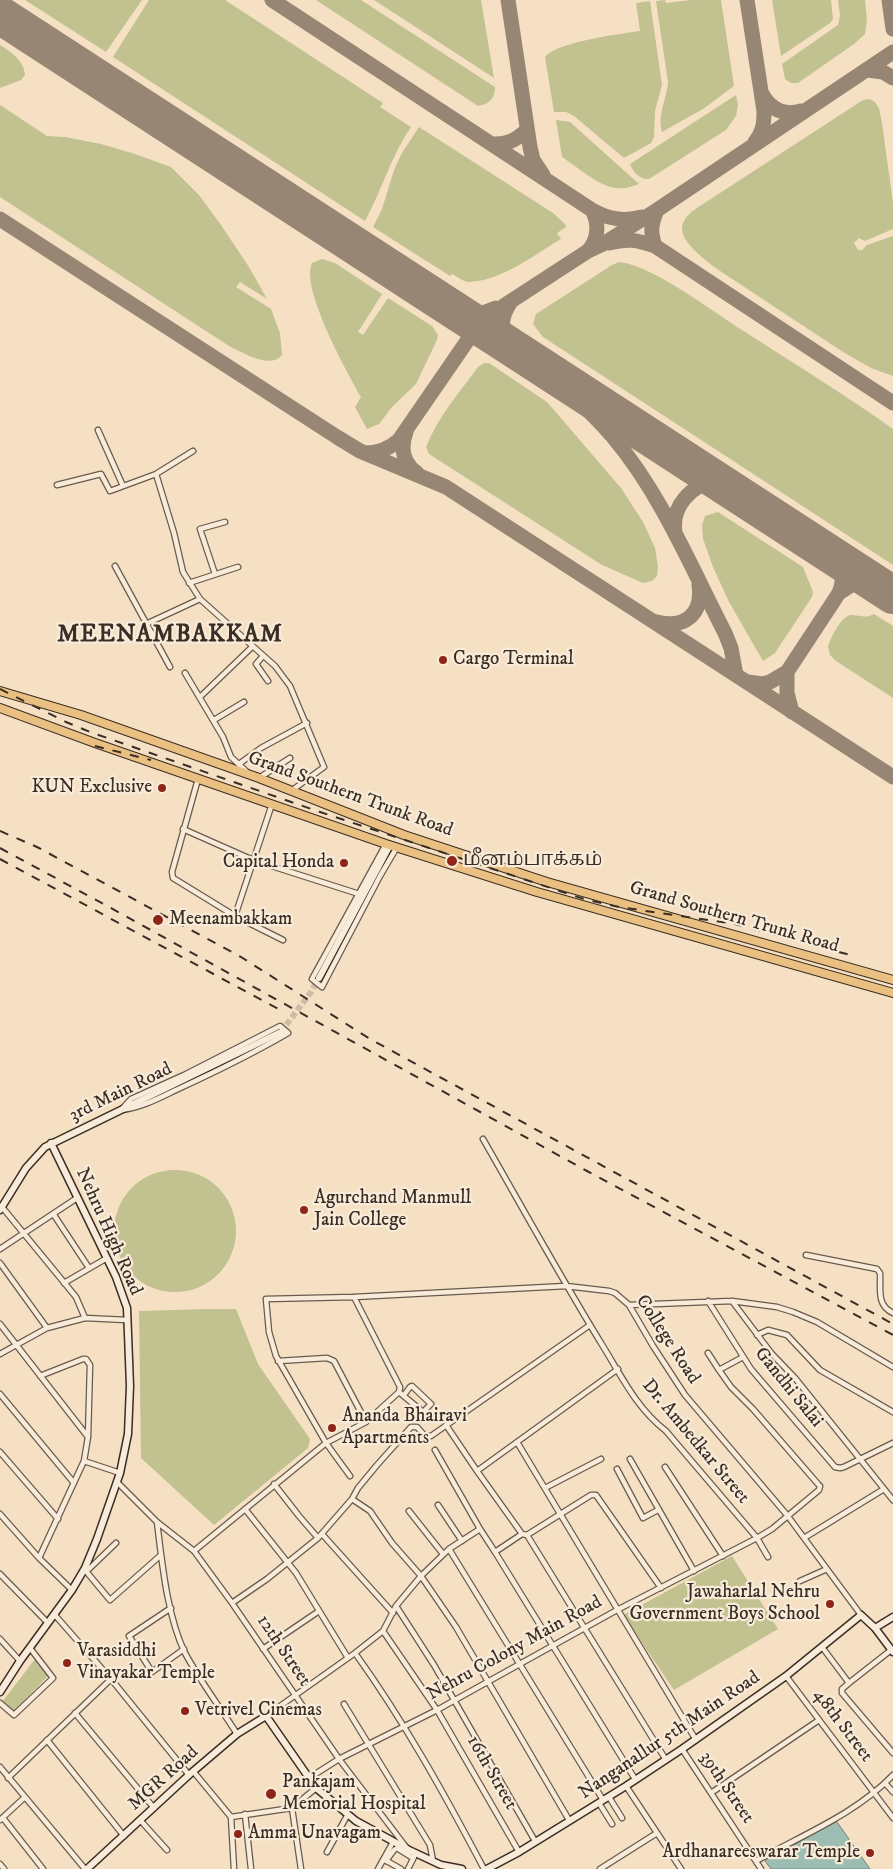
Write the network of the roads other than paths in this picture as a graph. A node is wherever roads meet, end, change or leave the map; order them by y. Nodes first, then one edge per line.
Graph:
1 (98, 430) dead end
2 (193, 452) dead end
3 (156, 474) junction
4 (57, 485) dead end
5 (123, 486) junction
6 (225, 522) dead end
7 (114, 566) dead end
8 (238, 567) dead end
9 (215, 574) junction
10 (189, 583) junction
11 (200, 599) junction
12 (146, 624) junction
13 (252, 647) junction
14 (263, 656) junction
15 (170, 667) dead end
16 (186, 673) dead end
17 (268, 681) dead end
18 (0, 691) edge
19 (200, 697) junction
20 (244, 702) dead end
21 (0, 708) edge
22 (214, 720) junction
23 (307, 723) junction
24 (290, 758) dead end
25 (239, 764) junction
26 (250, 775) junction
27 (259, 778) junction
28 (198, 779) junction
29 (291, 791) junction
30 (272, 804) junction
31 (183, 829) junction
32 (391, 845) junction
33 (253, 860) junction
34 (359, 894) junction
35 (235, 916) junction
36 (283, 940) dead end
37 (319, 978) tunnel mouth
38 (893, 980) edge
39 (893, 993) edge
40 (281, 1032) tunnel mouth
41 (121, 1110) junction
42 (483, 1139) dead end
43 (51, 1143) junction
44 (77, 1198) junction
45 (1, 1209) edge
46 (54, 1215) junction
47 (22, 1234) junction
48 (0, 1249) edge
49 (806, 1255) dead end
50 (107, 1258) junction
51 (0, 1263) edge
52 (89, 1268) junction
53 (64, 1283) junction
54 (566, 1286) junction
55 (354, 1297) junction
56 (708, 1301) junction
57 (732, 1301) junction
58 (629, 1305) junction
59 (893, 1313) edge
60 (85, 1318) junction
61 (127, 1320) junction
62 (0, 1324) edge
63 (590, 1325) junction
64 (47, 1328) junction
65 (757, 1335) junction
66 (15, 1344) junction
67 (708, 1352) dead end
68 (0, 1354) edge
69 (743, 1357) junction
70 (278, 1361) junction
71 (893, 1367) edge
72 (618, 1369) junction
73 (719, 1370) junction
74 (40, 1376) junction
75 (0, 1394) edge
76 (402, 1394) junction
77 (893, 1412) edge
78 (366, 1422) junction
79 (446, 1425) junction
80 (88, 1437) junction
81 (517, 1442) junction
82 (326, 1443) junction
83 (893, 1443) edge
84 (434, 1450) dead end
85 (0, 1452) edge
86 (600, 1459) dead end
87 (630, 1459) dead end
88 (860, 1460) junction
89 (84, 1461) junction
90 (665, 1467) dead end
91 (617, 1469) dead end
92 (477, 1471) junction
93 (120, 1473) junction
94 (350, 1476) dead end
95 (117, 1482) junction
96 (74, 1483) junction
97 (274, 1484) junction
98 (545, 1488) junction
99 (884, 1489) junction
100 (352, 1499) junction
101 (893, 1500) edge
102 (438, 1505) dead end
103 (245, 1508) junction
104 (658, 1510) junction
105 (409, 1511) dead end
106 (0, 1514) edge
107 (561, 1514) junction
108 (787, 1515) junction
109 (58, 1519) junction
110 (156, 1522) junction
111 (480, 1529) junction
112 (525, 1535) junction
113 (320, 1536) junction
114 (757, 1538) junction
115 (804, 1538) junction
116 (462, 1540) junction
117 (116, 1543) dead end
118 (449, 1549) junction
119 (194, 1551) junction
120 (495, 1552) junction
121 (443, 1554) junction
122 (161, 1555) junction
123 (723, 1556) junction
124 (768, 1557) dead end
125 (39, 1558) junction
126 (288, 1562) junction
127 (85, 1569) junction
128 (827, 1569) junction
129 (694, 1571) junction
130 (0, 1574) edge
131 (421, 1576) junction
132 (800, 1580) dead end
133 (661, 1588) junction
134 (72, 1590) junction
135 (232, 1603) junction
136 (396, 1606) junction
137 (171, 1608) junction
138 (617, 1610) junction
139 (319, 1611) junction
140 (393, 1613) junction
141 (54, 1614) junction
142 (861, 1615) junction
143 (893, 1617) edge
144 (48, 1623) junction
145 (586, 1628) junction
146 (875, 1628) junction
147 (383, 1631) junction
148 (0, 1639) edge
149 (554, 1646) junction
150 (822, 1646) junction
151 (30, 1648) junction
152 (184, 1649) junction
153 (263, 1649) junction
154 (892, 1651) edge
155 (355, 1653) junction
156 (348, 1658) junction
157 (20, 1661) junction
158 (520, 1663) junction
159 (786, 1676) junction
160 (112, 1679) junction
161 (488, 1682) junction
162 (849, 1683) junction
163 (0, 1692) edge
164 (295, 1696) junction
165 (454, 1700) junction
166 (0, 1703) edge
167 (344, 1704) dead end
168 (437, 1710) junction
169 (75, 1713) junction
170 (266, 1716) junction
171 (819, 1720) junction
172 (403, 1727) junction
173 (237, 1734) junction
174 (47, 1740) junction
175 (696, 1740) junction
176 (369, 1744) junction
177 (682, 1749) junction
178 (893, 1753) edge
179 (339, 1759) junction
180 (666, 1760) junction
181 (0, 1767) edge
182 (191, 1773) junction
183 (893, 1774) edge
184 (8, 1778) junction
185 (309, 1778) junction
186 (636, 1779) junction
187 (885, 1783) junction
188 (626, 1786) junction
189 (316, 1788) junction
190 (893, 1792) edge
191 (711, 1793) junction
192 (874, 1793) junction
193 (25, 1797) junction
194 (605, 1801) junction
195 (154, 1808) junction
196 (292, 1808) junction
197 (245, 1814) junction
198 (348, 1814) junction
199 (231, 1816) junction
200 (622, 1818) dead end
201 (893, 1818) edge
202 (1, 1819) edge
203 (140, 1820) junction
204 (569, 1820) junction
205 (612, 1824) dead end
206 (657, 1833) junction
207 (124, 1836) junction
208 (535, 1841) junction
209 (393, 1842) junction
210 (167, 1850) dead end
211 (408, 1850) junction
212 (327, 1852) dead end
213 (519, 1852) junction
214 (414, 1855) junction
215 (385, 1861) junction
216 (433, 1861) junction
217 (756, 1861) junction
218 (0, 1864) edge
219 (441, 1867) edge
220 (4, 1869) edge
221 (43, 1869) edge
222 (87, 1869) edge
223 (234, 1869) edge
224 (251, 1869) edge
225 (301, 1869) edge
226 (378, 1869) edge
227 (400, 1869) edge
228 (408, 1869) edge
229 (462, 1869) edge
230 (485, 1869) edge
231 (600, 1869) edge
232 (681, 1869) edge
233 (761, 1869) edge

1 - 5 street
2 - 3 street
3 - 5 street
3 - 10 street
4 - 5 street
6 - 9 street
7 - 12 street
8 - 9 street
9 - 10 street
10 - 11 street
11 - 12 street
11 - 13 street
12 - 15 street
13 - 14 street
13 - 19 street
14 - 17 street
14 - 23 street
16 - 19 street
18 - 26 main road, Grand Southern Trunk Road
19 - 22 street
20 - 22 street
21 - 28 main road, Grand Southern Trunk Road
22 - 25 street
23 - 25 street
23 - 29 street
24 - 27 street
25 - 26 street
26 - 27 main road, Grand Southern Trunk Road
27 - 29 main road, Grand Southern Trunk Road
28 - 30 main road, Grand Southern Trunk Road
28 - 31 street
29 - 38 main road, Grand Southern Trunk Road
30 - 32 main road, Grand Southern Trunk Road
30 - 33 street
31 - 33 street
31 - 35 street
32 - 34 street
32 - 34 street
32 - 37 street
32 - 39 main road, Grand Southern Trunk Road
33 - 34 street
33 - 35 street
35 - 36 street
40 - 41 street, 3rd Main Road
41 - 41 street
41 - 43 street, 3rd Main Road
42 - 54 street, Dr. Ambedkar Street
43 - 44 street, Nehru High Road
43 - 45 street, 3rd Main Road
44 - 46 street
44 - 50 street, Nehru High Road
45 - 47 street
46 - 47 street
46 - 52 street
47 - 48 street
47 - 53 street
49 - 59 street
50 - 52 street
50 - 61 street, Nehru High Road
51 - 64 street
52 - 53 street
53 - 60 street
54 - 55 street, College Road
54 - 58 street, College Road
54 - 63 street, Dr. Ambedkar Street
55 - 70 street, College Road
55 - 76 street
56 - 57 street
56 - 58 street
56 - 69 street, Gandhi Salai
57 - 65 street, Gandhi Salai
57 - 71 street
58 - 108 street, College Road
60 - 61 street
60 - 64 street
61 - 93 street, Nehru High Road
62 - 66 street
63 - 72 street, Dr. Ambedkar Street
63 - 79 street
64 - 66 street
65 - 77 street
65 - 88 street, Gandhi Salai
66 - 68 street
66 - 74 street
67 - 73 street
69 - 73 street
69 - 88 street, Gandhi Salai
70 - 78 street
70 - 82 street
72 - 81 street
72 - 114 street, Dr. Ambedkar Street
73 - 108 street, Nehru Colony Main Road
74 - 80 street
74 - 80 street
75 - 96 street
76 - 76 street
76 - 78 street
78 - 82 street
79 - 92 street
79 - 100 street
80 - 89 street
81 - 92 street
81 - 98 street
82 - 94 street
82 - 97 street
83 - 88 street
84 - 111 street
85 - 109 street
86 - 98 street
87 - 104 street
88 - 99 street, Gandhi Salai
89 - 93 street
89 - 96 street
90 - 123 street
91 - 104 street
92 - 112 street
93 - 95 street, Nehru High Road
95 - 110 street, 12th Street
95 - 127 street, Nehru High Road
96 - 109 street
97 - 103 street
97 - 113 street
98 - 107 street
99 - 101 street, Gandhi Salai
99 - 115 street
100 - 113 street
100 - 131 street
102 - 116 street
103 - 119 street
103 - 126 street
104 - 129 street
105 - 121 street
106 - 125 street
107 - 112 street
107 - 133 street
107 - 138 street
108 - 114 street, Nehru Colony Main Road
108 - 115 street, College Road
109 - 125 street
110 - 119 street, 12th Street
110 - 122 street
111 - 116 street
111 - 120 street
112 - 120 street
112 - 145 street
113 - 126 street
113 - 140 street
114 - 123 street, Nehru Colony Main Road
114 - 124 street, Dr. Ambedkar Street
115 - 128 street, College Road
116 - 118 street
117 - 127 street
118 - 121 street
118 - 158 street
119 - 135 street, 12th Street
120 - 149 street
121 - 131 street
122 - 127 street
122 - 137 street
123 - 129 street, Nehru Colony Main Road
125 - 134 street
126 - 135 street
126 - 139 street
127 - 134 street, Nehru High Road
128 - 132 street
128 - 142 street, College Road
129 - 133 street, Nehru Colony Main Road
130 - 144 street
131 - 136 street
131 - 161 street
133 - 138 street, Nehru Colony Main Road
134 - 141 street, Nehru High Road
135 - 153 street, 12th Street
136 - 140 street
136 - 165 street
137 - 152 street
137 - 152 street
138 - 145 street, Nehru Colony Main Road
138 - 175 street
139 - 153 street
139 - 156 street
140 - 147 street
141 - 144 street, Nehru High Road
141 - 160 street
142 - 146 street, College Road
142 - 150 street, Nanganallur 5th Main Road
143 - 146 street
144 - 151 street, Nehru High Road
145 - 149 street, Nehru Colony Main Road
145 - 180 street
146 - 154 street, College Road
147 - 155 street
147 - 168 street, 16th Street
148 - 157 street
149 - 158 street, Nehru Colony Main Road
149 - 186 street
150 - 159 street, Nanganallur 5th Main Road
150 - 162 street
151 - 157 street, Nehru High Road
151 - 166 street
152 - 173 street
153 - 164 street, 12th Street
154 - 162 street
155 - 156 street
155 - 172 street
156 - 164 street
157 - 163 street, Nehru High Road
158 - 161 street, Nehru Colony Main Road
158 - 194 street
159 - 171 street, 48th Street
159 - 175 street, Nanganallur 5th Main Road
160 - 169 street
160 - 182 street
161 - 165 street, Nehru Colony Main Road
161 - 204 street
162 - 178 street
164 - 170 street
164 - 179 street, 12th Street
165 - 168 street, Nehru Colony Main Road
165 - 208 street
167 - 176 street
168 - 172 street, Nehru Colony Main Road
168 - 213 street, 16th Street
169 - 174 street
169 - 195 street
170 - 173 street, MGR Road
170 - 185 street
171 - 191 street
171 - 192 street, 48th Street
172 - 176 street, Nehru Colony Main Road
172 - 230 street
173 - 182 street, MGR Road
174 - 184 street
174 - 207 street
175 - 177 street, Nanganallur 5th Main Road
176 - 179 street, Nehru Colony Main Road
176 - 216 street
177 - 180 street, Nanganallur 5th Main Road
177 - 191 street, 39th Street
179 - 185 street, Nehru Colony Main Road
179 - 211 street, 12th Street
180 - 186 street, Nanganallur 5th Main Road
181 - 184 street
182 - 195 street, MGR Road
182 - 199 street
183 - 187 street
184 - 193 street
185 - 189 street
186 - 188 street, Nanganallur 5th Main Road
187 - 190 street
187 - 192 street
188 - 194 street, Nanganallur 5th Main Road
188 - 206 street
189 - 196 street
189 - 198 street
191 - 217 street, 39th Street
192 - 201 street, 48th Street
192 - 217 street
193 - 202 street
193 - 222 street
194 - 200 street
194 - 204 street, Nanganallur 5th Main Road
194 - 205 street
195 - 203 street, MGR Road
196 - 197 street
196 - 225 street
197 - 199 street
197 - 224 street
198 - 209 street
198 - 212 street
199 - 223 street
202 - 221 street
203 - 207 street, MGR Road
203 - 210 street
204 - 208 street, Nanganallur 5th Main Road
206 - 231 street
206 - 232 street
207 - 222 street, MGR Road
208 - 213 street, Nanganallur 5th Main Road
209 - 211 street
209 - 215 street
211 - 214 street
213 - 230 street, Nanganallur 5th Main Road
214 - 215 street
214 - 216 street
214 - 228 street
215 - 226 street
215 - 227 street
216 - 219 street
217 - 233 street, 39th Street
218 - 220 street
219 - 229 street

